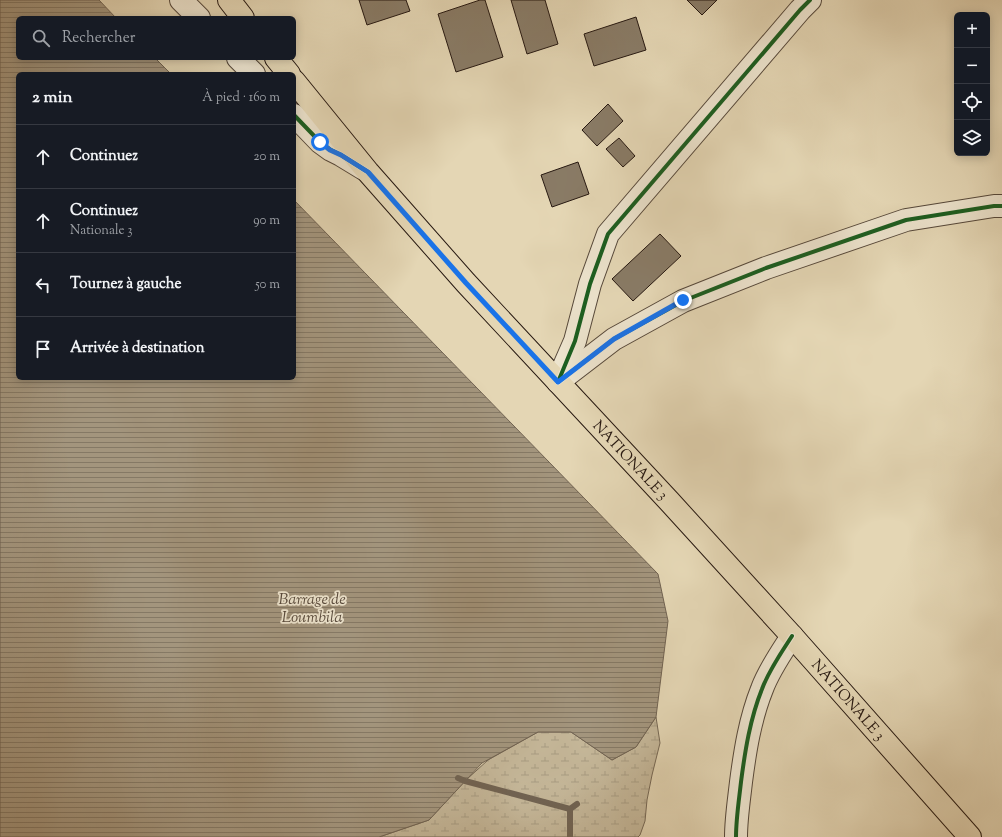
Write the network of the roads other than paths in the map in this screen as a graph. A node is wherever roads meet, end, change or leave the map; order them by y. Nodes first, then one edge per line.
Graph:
1 (181, 0) edge
2 (229, 0) edge
3 (810, 0) edge
4 (197, 16) edge
5 (241, 16) edge
6 (240, 60) edge
7 (278, 60) edge
8 (252, 72) edge
9 (287, 72) edge
10 (296, 83) edge
11 (296, 117) edge
12 (368, 172) junction
13 (1002, 206) edge
14 (558, 382) junction
15 (792, 636) junction
16 (736, 837) edge
17 (970, 837) edge

1 - 4 street
2 - 5 main road
3 - 14 street
6 - 8 street
7 - 9 main road
10 - 12 main road, NATIONALE 3
11 - 12 street
12 - 14 main road, NATIONALE 3
13 - 14 street
14 - 15 main road, NATIONALE 3
15 - 16 street
15 - 17 main road, NATIONALE 3

